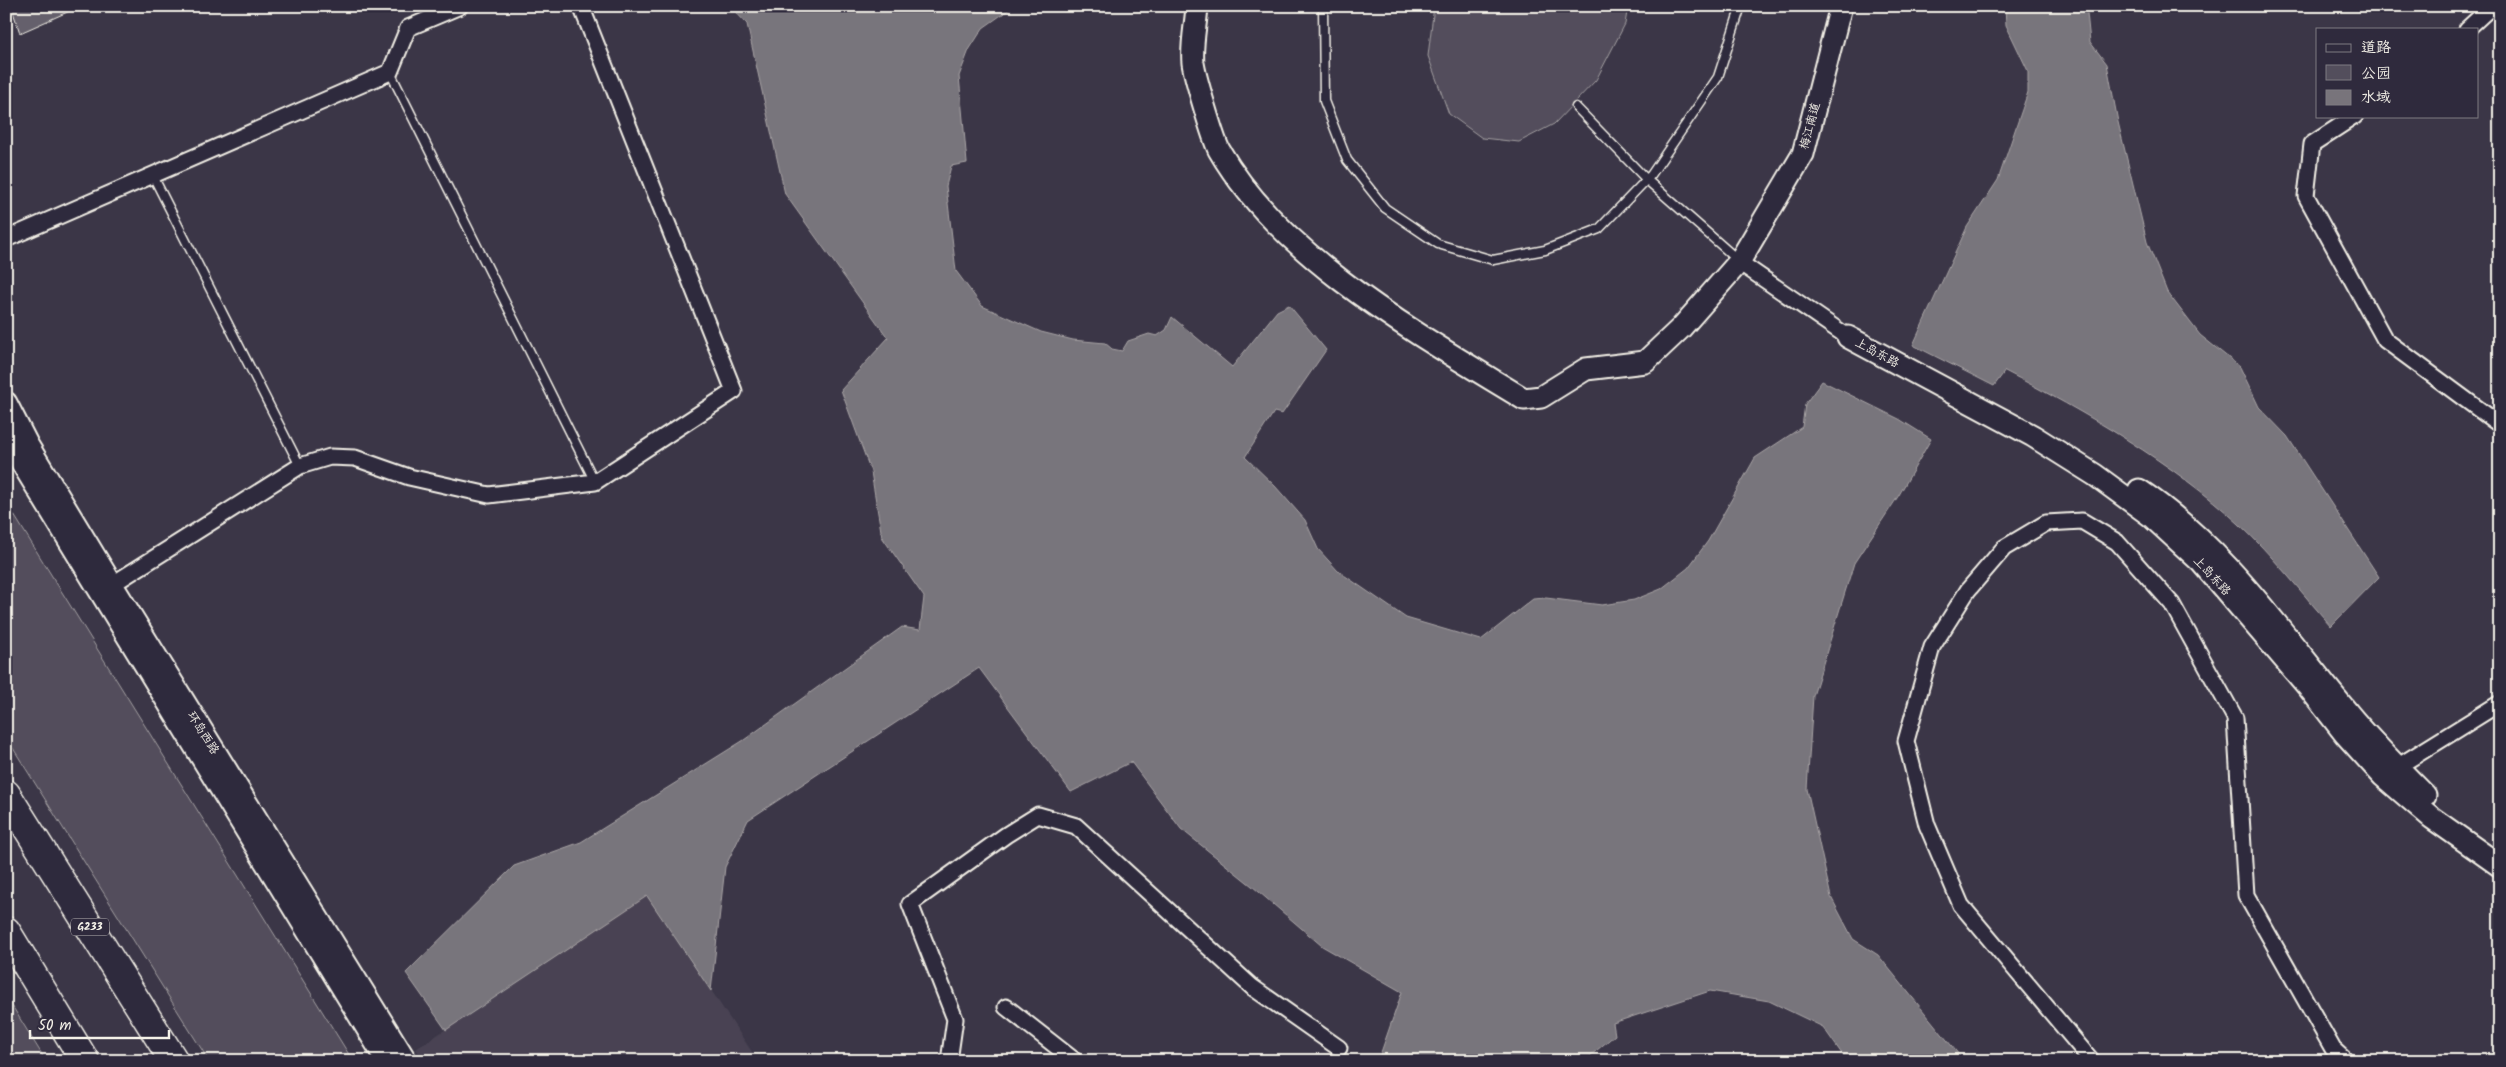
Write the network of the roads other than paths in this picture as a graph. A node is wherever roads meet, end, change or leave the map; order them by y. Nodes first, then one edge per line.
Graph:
1 (460, 6) edge
2 (581, 6) edge
3 (1198, 6) edge
4 (1323, 6) edge
5 (1741, 6) edge
6 (1841, 6) edge
7 (2492, 6) edge
8 (2468, 28) edge
9 (390, 72) junction
10 (1576, 108) dead end
11 (2352, 118) edge
12 (153, 176) junction
13 (1647, 180) junction
14 (6, 239) edge
15 (1739, 262) junction
16 (1848, 337) joint
17 (6, 403) edge
18 (2500, 425) edge
19 (6, 437) edge
20 (300, 466) junction
21 (595, 482) junction
22 (106, 589) junction
23 (2500, 703) edge
24 (2390, 771) junction
25 (6, 794) edge
26 (2500, 851) edge
27 (2500, 866) edge
28 (6, 931) edge
29 (1006, 1007) dead end
30 (1339, 1048) dead end
31 (85, 1061) edge
32 (174, 1061) edge
33 (387, 1061) edge
34 (406, 1061) edge
35 (949, 1061) edge
36 (1075, 1061) edge
37 (2092, 1061) edge
38 (2346, 1061) edge

1 - 9 street
2 - 21 street
3 - 15 street, 梅江南道
4 - 13 lane
5 - 13 lane
6 - 15 street, 梅江南道
7 - 8 street
9 - 12 street
9 - 21 lane
10 - 13 lane
11 - 18 street
12 - 14 street
12 - 20 lane
13 - 15 lane
15 - 16 street
16 - 24 street, 上岛东路
17 - 22 street, 环岛西路
19 - 22 street, 环岛西路
20 - 21 street
20 - 22 street
22 - 33 street, 环岛西路
22 - 34 street, 环岛西路
23 - 24 street
24 - 26 street, 上岛东路
24 - 27 street, 上岛东路
25 - 32 highway, G233
28 - 31 highway
29 - 36 street
30 - 35 street
37 - 38 street

